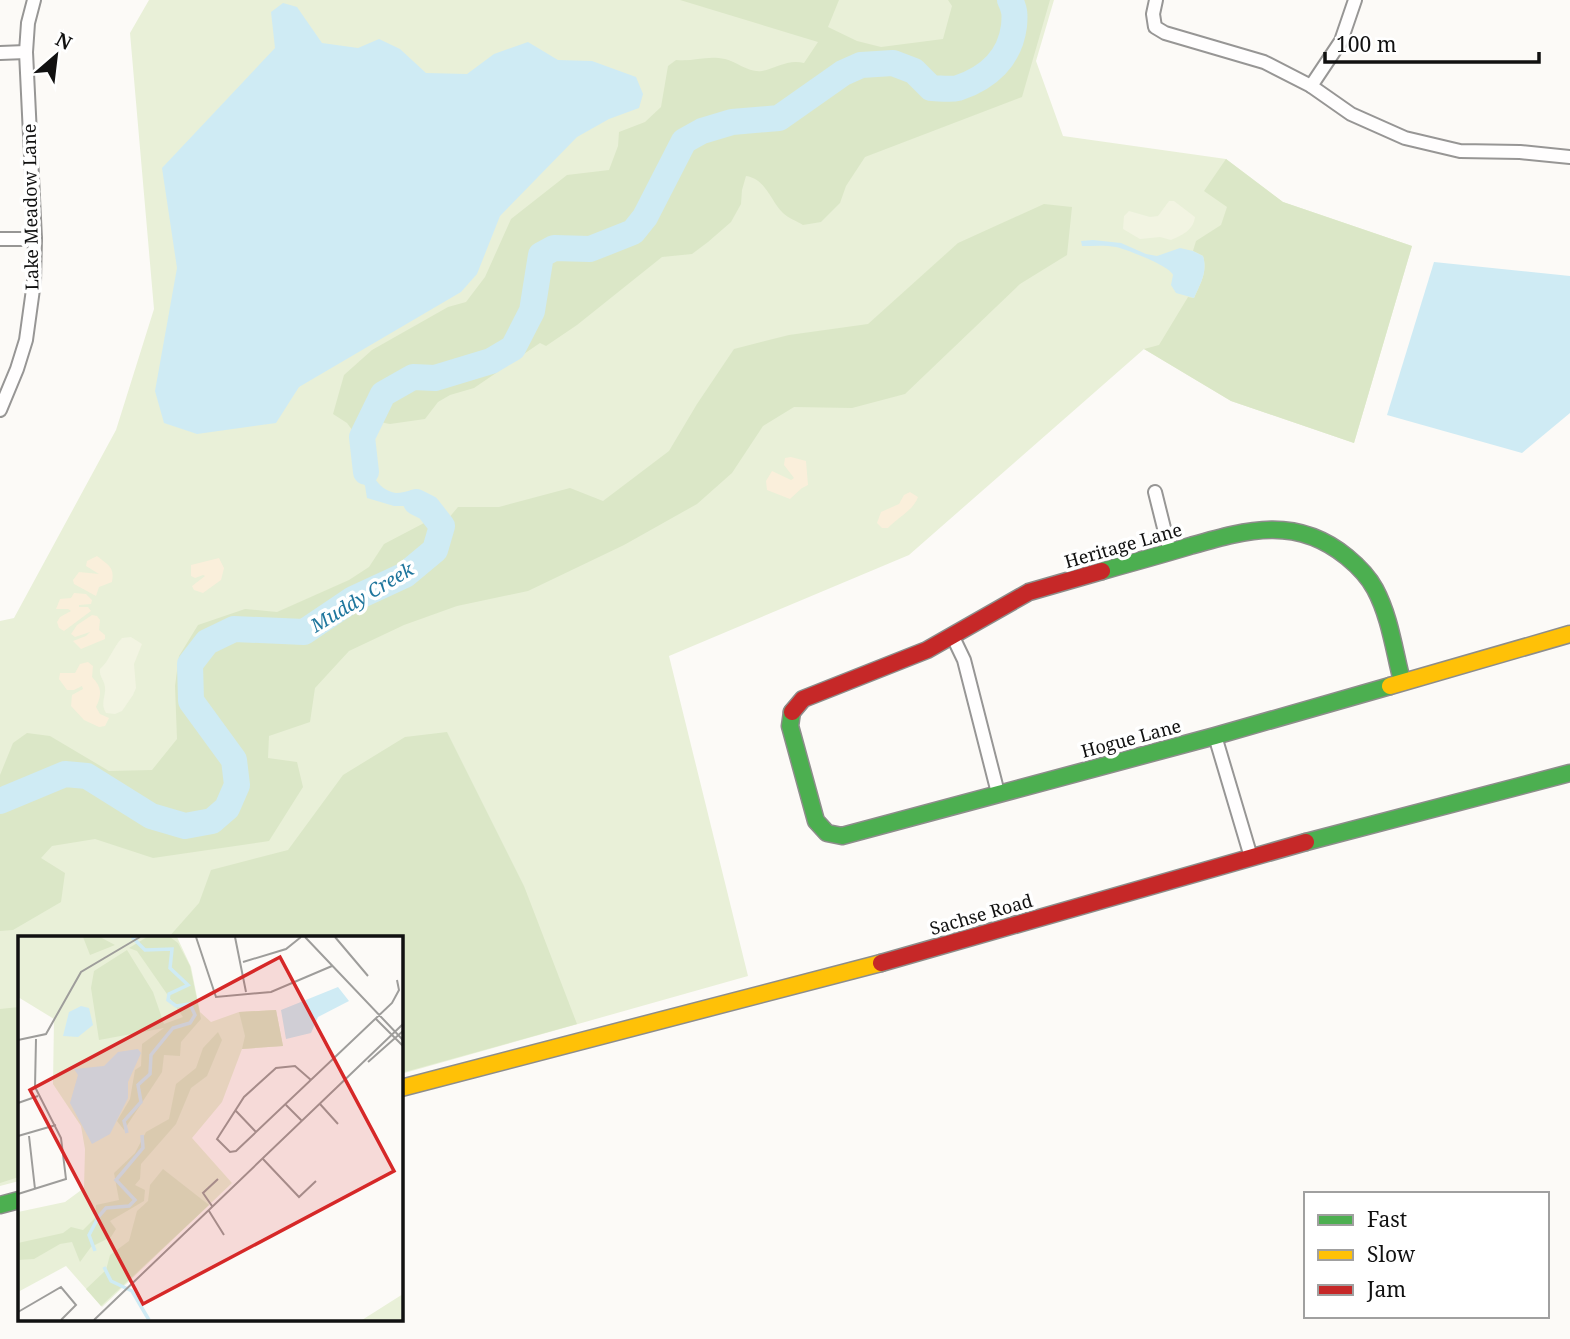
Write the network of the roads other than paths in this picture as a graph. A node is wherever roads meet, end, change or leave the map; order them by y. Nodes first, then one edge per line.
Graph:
1 (34, 0) edge
2 (1156, 0) edge
3 (1355, 0) edge
4 (26, 52) junction
5 (0, 53) edge
6 (1311, 86) junction
7 (1570, 158) edge
8 (0, 239) edge
9 (35, 239) junction
10 (0, 410) edge
11 (1155, 492) dead end
12 (1170, 552) junction
13 (1570, 634) edge
14 (953, 635) junction
15 (1402, 681) junction
16 (792, 711) joint
17 (1215, 736) junction
18 (1570, 772) edge
19 (999, 793) junction
20 (1251, 857) junction
21 (402, 1088) edge
22 (18, 1199) edge
23 (0, 1205) edge

1 - 4 street, Lake Meadow Lane
2 - 6 street
3 - 6 street
4 - 5 street
4 - 9 street, Lake Meadow Lane
6 - 7 street
8 - 9 street
9 - 10 street, Lake Meadow Lane
11 - 12 street
12 - 14 street, Heritage Lane
12 - 15 street, Heritage Lane
13 - 15 street, Hogue Lane
14 - 16 street, Heritage Lane
14 - 19 street
15 - 17 street, Hogue Lane
16 - 19 street, Hogue Lane
17 - 19 street, Hogue Lane
17 - 20 street
18 - 20 street, Sachse Road
20 - 21 street, Sachse Road
22 - 23 street

